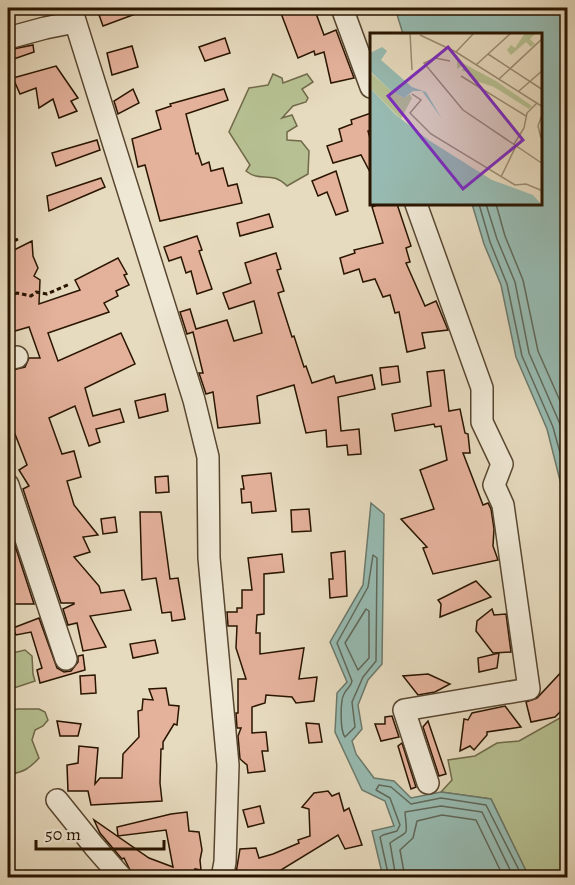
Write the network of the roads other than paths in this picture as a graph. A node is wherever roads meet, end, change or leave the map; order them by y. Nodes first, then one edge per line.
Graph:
1 (342, 8) edge
2 (73, 15) edge
3 (8, 38) edge
4 (370, 84) edge
5 (417, 206) edge
6 (8, 485) edge
7 (66, 659) dead end
8 (428, 783) dead end
9 (57, 800) dead end
10 (123, 878) edge
11 (222, 878) edge

1 - 4 street
2 - 3 street
2 - 11 street
5 - 8 street
6 - 7 street
9 - 10 street

